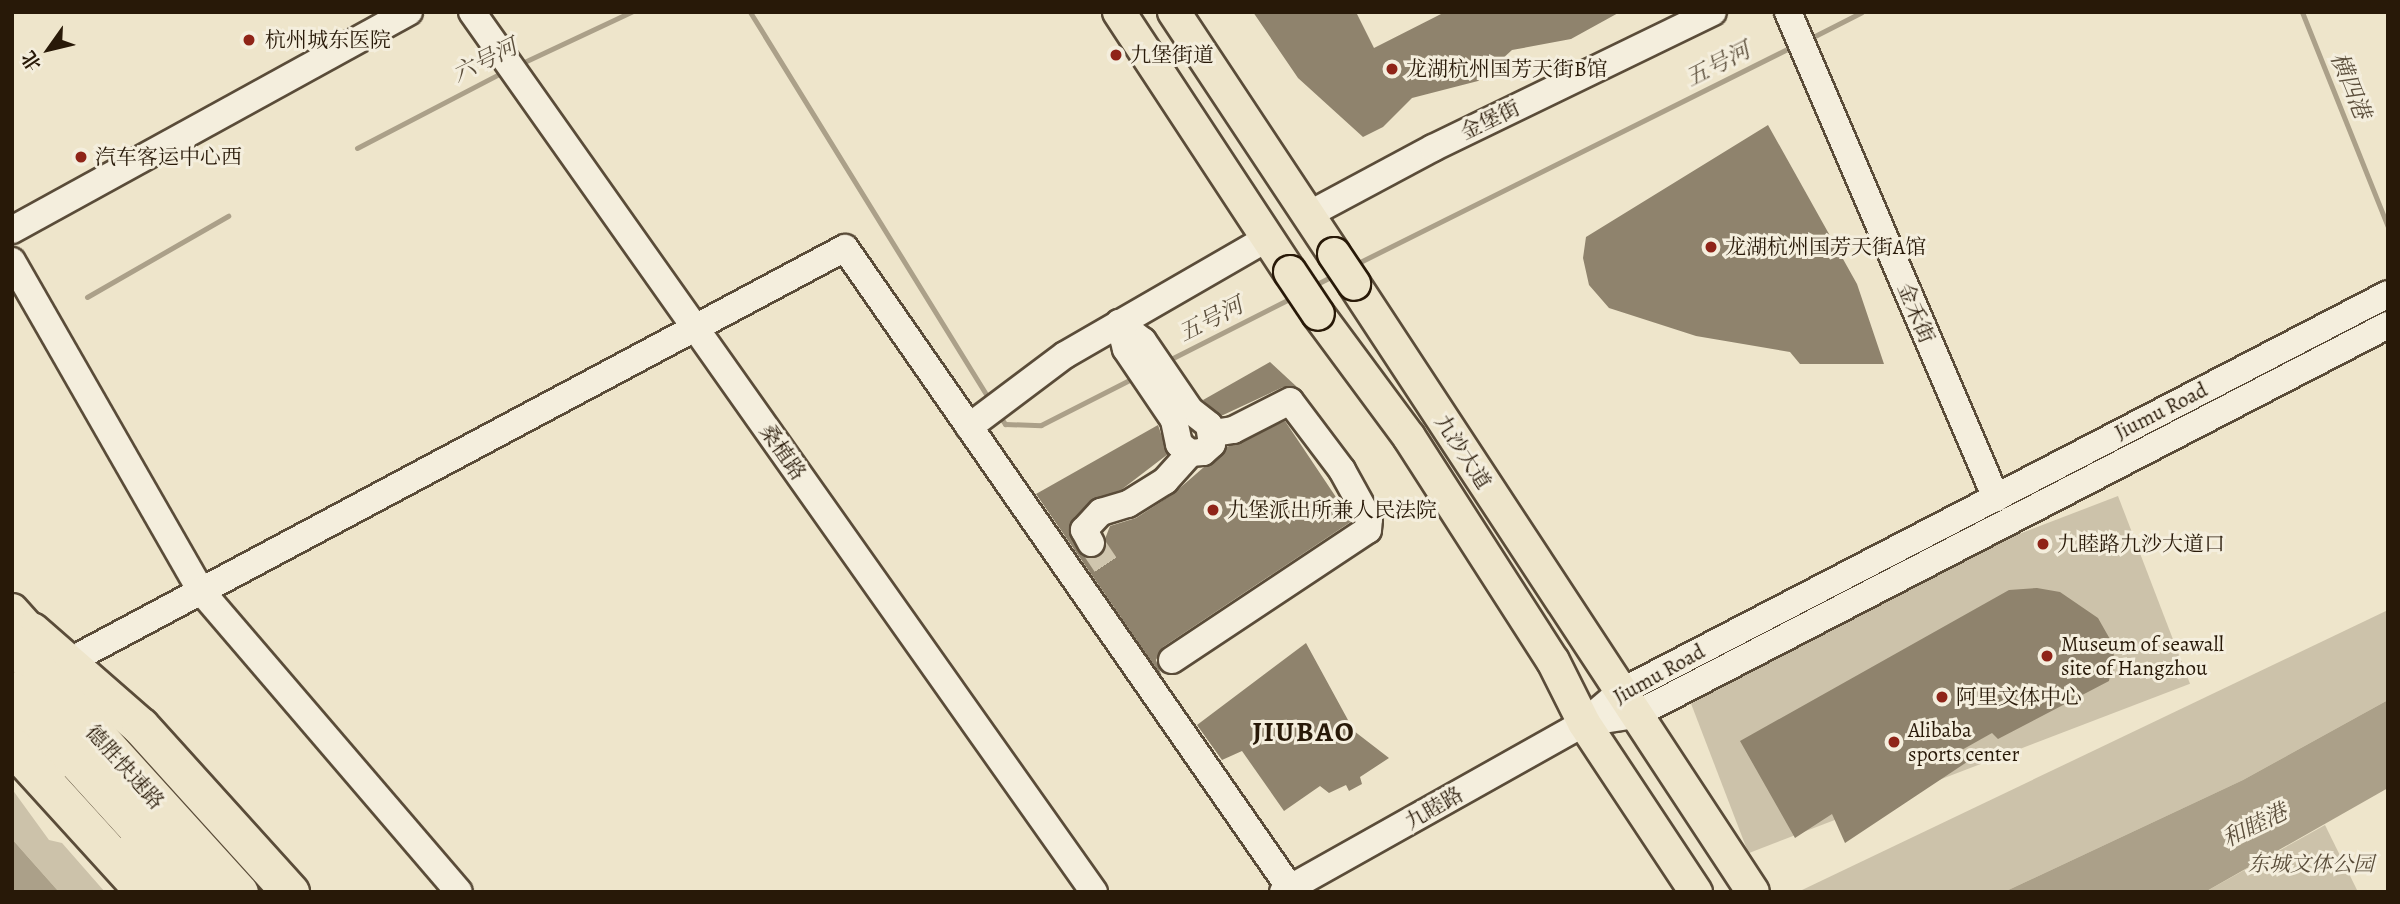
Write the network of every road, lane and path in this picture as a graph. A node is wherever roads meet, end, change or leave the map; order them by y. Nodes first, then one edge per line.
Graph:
1 (409, 12) edge
2 (472, 12) edge
3 (1119, 12) edge
4 (1174, 12) edge
5 (1713, 12) edge
6 (1790, 17) edge
7 (1308, 215) junction
8 (12, 230) edge
9 (1269, 238) junction
10 (12, 261) edge
11 (2388, 294) edge
12 (1119, 323) junction
13 (2388, 325) edge
14 (694, 327) junction
15 (1151, 369) junction
16 (969, 427) junction
17 (1213, 433) junction
18 (1190, 453) junction
19 (1996, 498) junction
20 (1091, 543) dead end
21 (201, 591) junction
22 (18, 627) edge
23 (83, 654) dead end
24 (1172, 660) dead end
25 (12, 690) edge
26 (1627, 704) junction
27 (12, 719) edge
28 (1584, 723) junction
29 (12, 746) edge
30 (1287, 890) edge
31 (145, 892) edge
32 (169, 892) edge
33 (195, 892) edge
34 (239, 892) edge
35 (267, 892) edge
36 (289, 892) edge
37 (459, 892) edge
38 (1094, 892) edge
39 (1696, 892) edge
40 (1753, 892) edge

1 - 8 street
2 - 14 street, 桑植路
3 - 9 main road, 九沙大道
4 - 7 main road, 九沙大道
5 - 7 street, 金堡街
6 - 19 street, 金禾街
7 - 26 main road, 九沙大道, bridge
9 - 12 street
9 - 28 main road, 九沙大道, bridge
10 - 21 street
11 - 19 street, Jiumu Road
12 - 15 street
12 - 16 street
13 - 26 street, Jiumu Road
14 - 16 street
14 - 21 street
14 - 38 street, 桑植路
15 - 17 street
15 - 18 street
16 - 30 street
17 - 18 street
17 - 24 street
18 - 20 street
19 - 26 street, Jiumu Road
21 - 23 street
21 - 37 street
22 - 34 highway, 德胜快速路
22 - 35 main road
22 - 36 highway
25 - 33 highway, 德胜快速路
26 - 28 street, Jiumu Road
26 - 40 main road, 九沙大道
27 - 32 main road
28 - 30 street, 九睦路
28 - 39 main road, 九沙大道
29 - 31 highway

